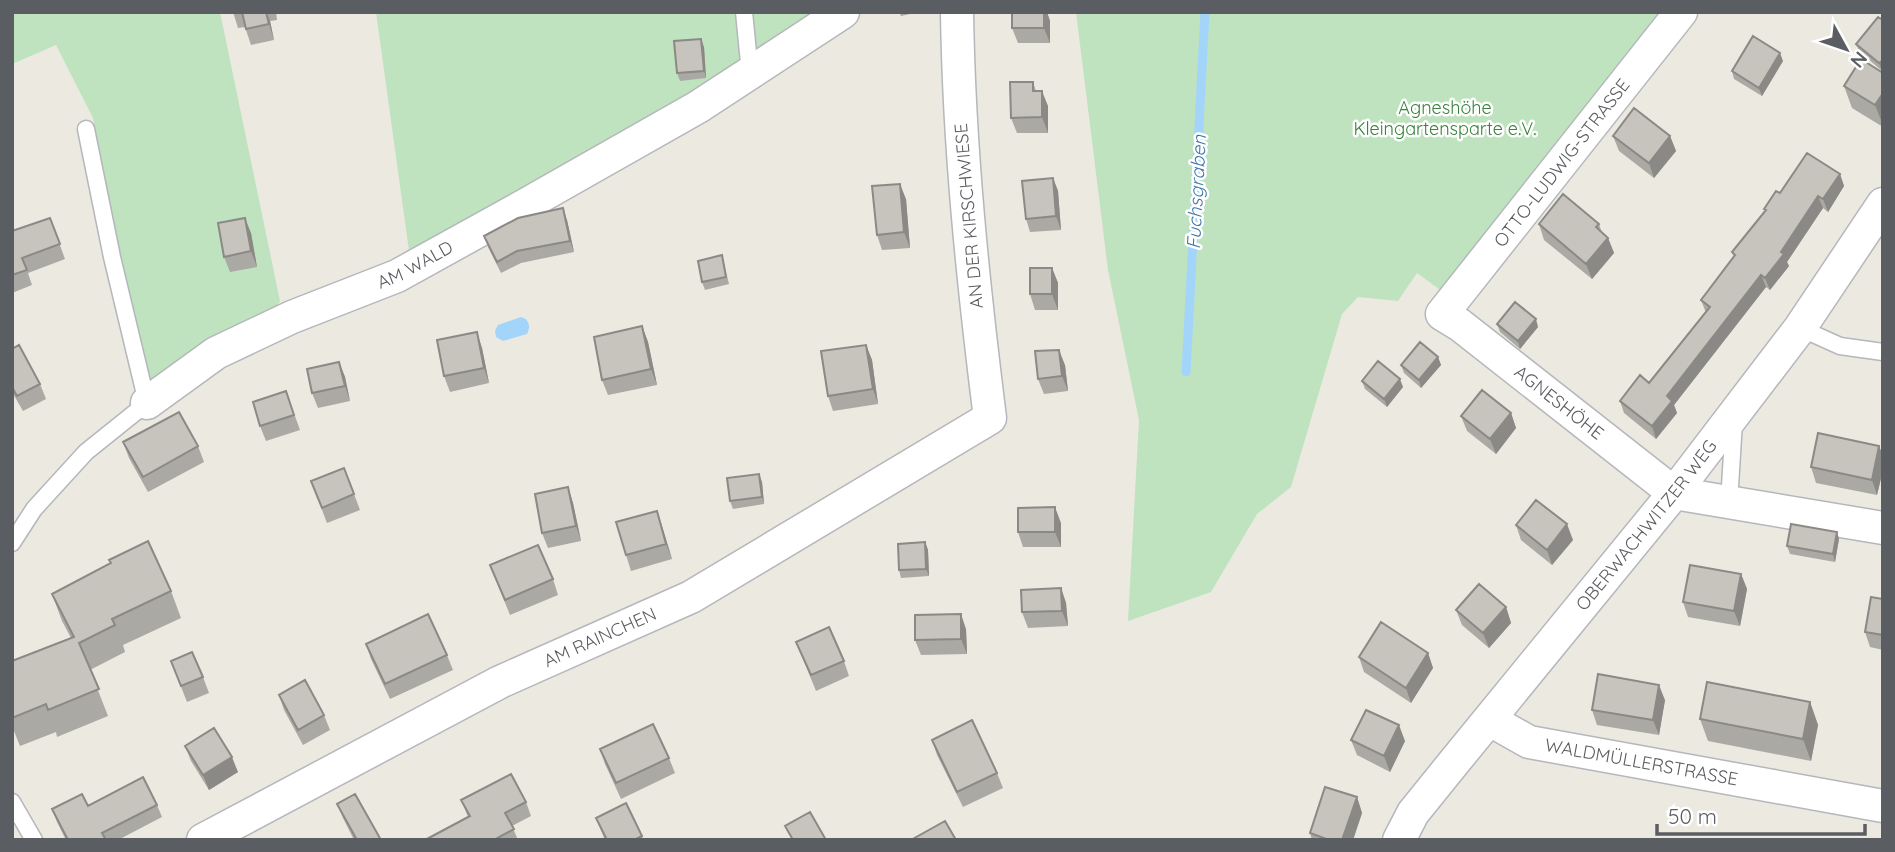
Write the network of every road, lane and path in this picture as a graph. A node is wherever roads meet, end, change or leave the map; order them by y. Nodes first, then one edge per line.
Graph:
1 (744, 12) edge
2 (843, 12) edge
3 (957, 12) edge
4 (1681, 12) edge
5 (750, 73) junction
6 (86, 128) dead end
7 (1883, 204) edge
8 (1442, 314) joint
9 (1800, 328) junction
10 (1883, 352) edge
11 (146, 403) junction
12 (1734, 415) junction
13 (990, 418) joint
14 (1674, 493) junction
15 (1729, 503) junction
16 (1883, 528) edge
17 (12, 543) edge
18 (1490, 719) junction
19 (12, 802) edge
20 (1883, 806) edge
21 (34, 840) edge
22 (203, 840) edge
23 (1399, 840) edge

1 - 5 lane
2 - 5 street, AM WALD
3 - 13 street, AN DER KIRSCHWIESE
4 - 8 street, OTTO-LUDWIG-STRASSE
5 - 11 street, AM WALD
6 - 11 lane
7 - 9 street, OBERWACHWITZER WEG
8 - 14 street, AGNESHÖHE
9 - 10 lane
9 - 12 street, OBERWACHWITZER WEG
11 - 17 lane, AM WALD
12 - 14 street, OBERWACHWITZER WEG
12 - 15 lane
13 - 22 street, AM RAINCHEN
14 - 15 street
14 - 18 street, OBERWACHWITZER WEG
15 - 16 street
18 - 20 street, WALDMÜLLERSTRASSE
18 - 23 street, OBERWACHWITZER WEG
19 - 21 lane

